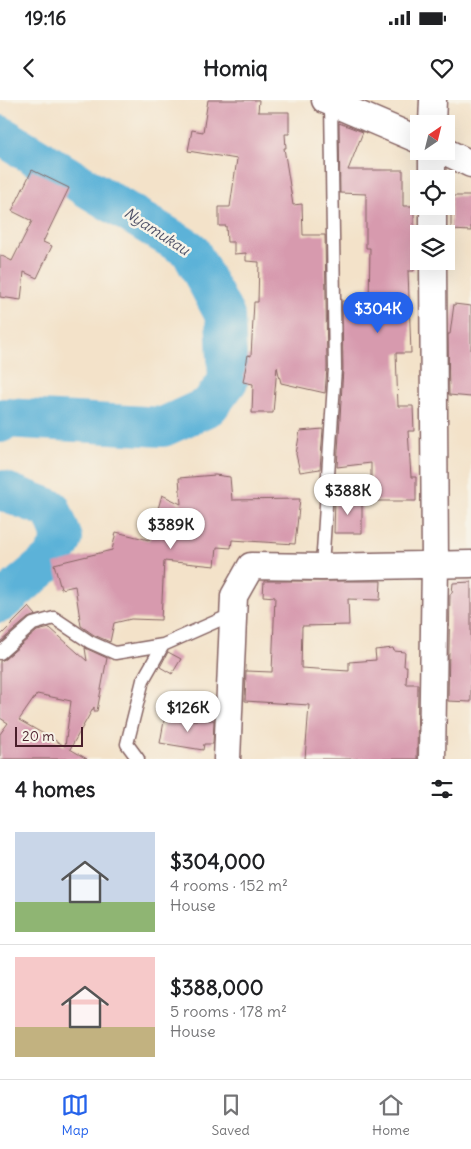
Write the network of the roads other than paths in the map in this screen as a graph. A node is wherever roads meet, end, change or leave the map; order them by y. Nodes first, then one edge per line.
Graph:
1 (433, 100) edge
2 (328, 101) edge
3 (432, 115) edge
4 (410, 136) edge
5 (455, 156) edge
6 (471, 164) edge
7 (433, 270) edge
8 (435, 564) junction
9 (471, 564) edge
10 (322, 567) junction
11 (233, 614) junction
12 (163, 645) junction
13 (0, 653) edge
14 (138, 759) edge
15 (227, 759) edge
16 (432, 759) edge

1 - 3 street
2 - 4 street
2 - 10 lane
5 - 6 street
7 - 8 street
8 - 9 street
8 - 10 street
8 - 16 street
10 - 11 street
11 - 12 lane
11 - 15 street
12 - 13 lane
12 - 14 lane

